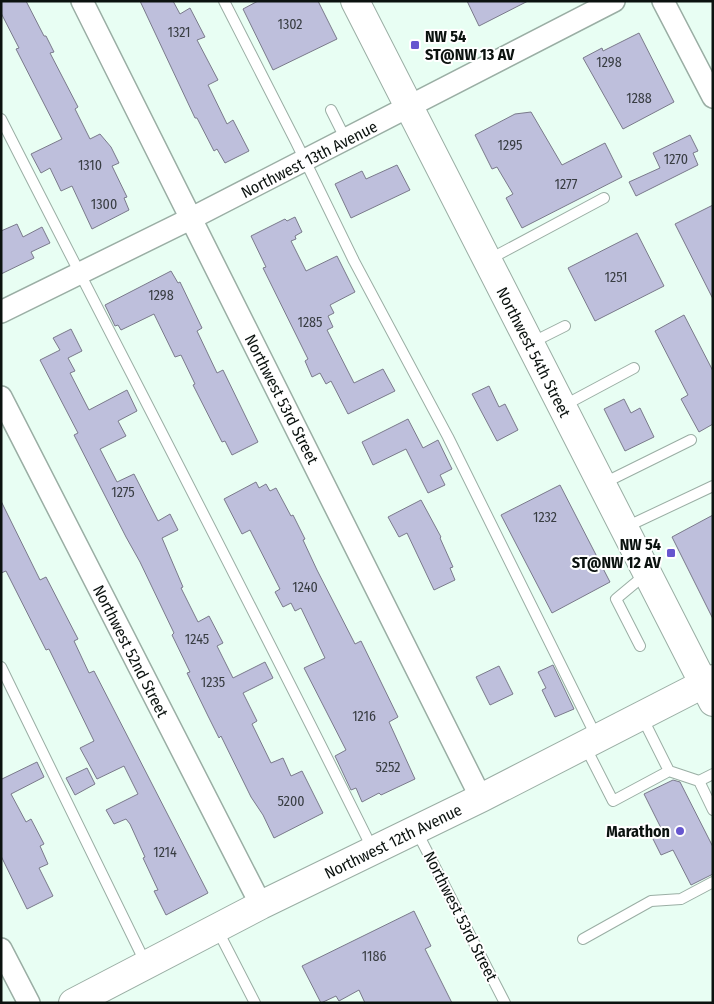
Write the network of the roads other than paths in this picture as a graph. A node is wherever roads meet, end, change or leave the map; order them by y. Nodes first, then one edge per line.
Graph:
1 (82, 1) edge
2 (224, 1) edge
3 (355, 1) edge
4 (614, 1) edge
5 (664, 1) edge
6 (713, 97) edge
7 (409, 108) junction
8 (331, 110) dead end
9 (1, 119) edge
10 (346, 140) junction
11 (305, 161) junction
12 (604, 198) dead end
13 (192, 218) junction
14 (487, 260) junction
15 (81, 273) junction
16 (1, 312) edge
17 (565, 326) dead end
18 (530, 344) junction
19 (634, 368) dead end
20 (1, 397) edge
21 (562, 406) junction
22 (691, 440) dead end
23 (601, 484) junction
24 (713, 486) edge
25 (624, 528) junction
26 (647, 573) junction
27 (640, 646) dead end
28 (1, 667) edge
29 (710, 689) edge
30 (642, 716) junction
31 (591, 742) junction
32 (669, 771) junction
33 (713, 774) edge
34 (699, 781) junction
35 (481, 798) junction
36 (713, 810) edge
37 (416, 830) junction
38 (374, 850) junction
39 (713, 882) edge
40 (260, 906) junction
41 (216, 928) junction
42 (584, 939) dead end
43 (1, 949) edge
44 (147, 965) junction
45 (29, 1003) edge
46 (73, 1003) edge
47 (255, 1003) edge
48 (505, 1003) edge

1 - 13 street, Northwest 53rd Street
2 - 11 lane
3 - 7 main road, Northwest 54th Street
4 - 7 street, Northwest 13th Avenue
5 - 6 street
7 - 10 street, Northwest 13th Avenue
7 - 14 main road, Northwest 54th Street
8 - 10 lane
9 - 15 lane
10 - 11 street, Northwest 13th Avenue
11 - 13 street, Northwest 13th Avenue
11 - 31 lane
12 - 14 lane
13 - 15 street, Northwest 13th Avenue
13 - 35 street, Northwest 53rd Street
14 - 18 main road, Northwest 54th Street
15 - 16 street, Northwest 13th Avenue
15 - 38 lane
17 - 18 lane
18 - 21 main road, Northwest 54th Street
19 - 21 lane
20 - 40 street, Northwest 52nd Street
21 - 23 main road, Northwest 54th Street
22 - 23 lane
23 - 25 main road, Northwest 54th Street
24 - 25 lane
25 - 26 main road, Northwest 54th Street
26 - 27 lane
26 - 29 main road, Northwest 54th Street
28 - 44 lane
29 - 30 main road, Northwest 12th Avenue
30 - 31 main road, Northwest 12th Avenue
30 - 32 lane
31 - 32 lane
31 - 35 main road, Northwest 12th Avenue
32 - 34 lane
33 - 34 lane
34 - 36 lane
35 - 37 main road, Northwest 12th Avenue
37 - 38 main road, Northwest 12th Avenue
37 - 48 lane, Northwest 53rd Street
38 - 40 main road, Northwest 12th Avenue
39 - 42 lane
40 - 41 main road, Northwest 12th Avenue
41 - 44 main road, Northwest 12th Avenue
41 - 47 lane
43 - 45 street
44 - 46 main road, Northwest 12th Avenue

